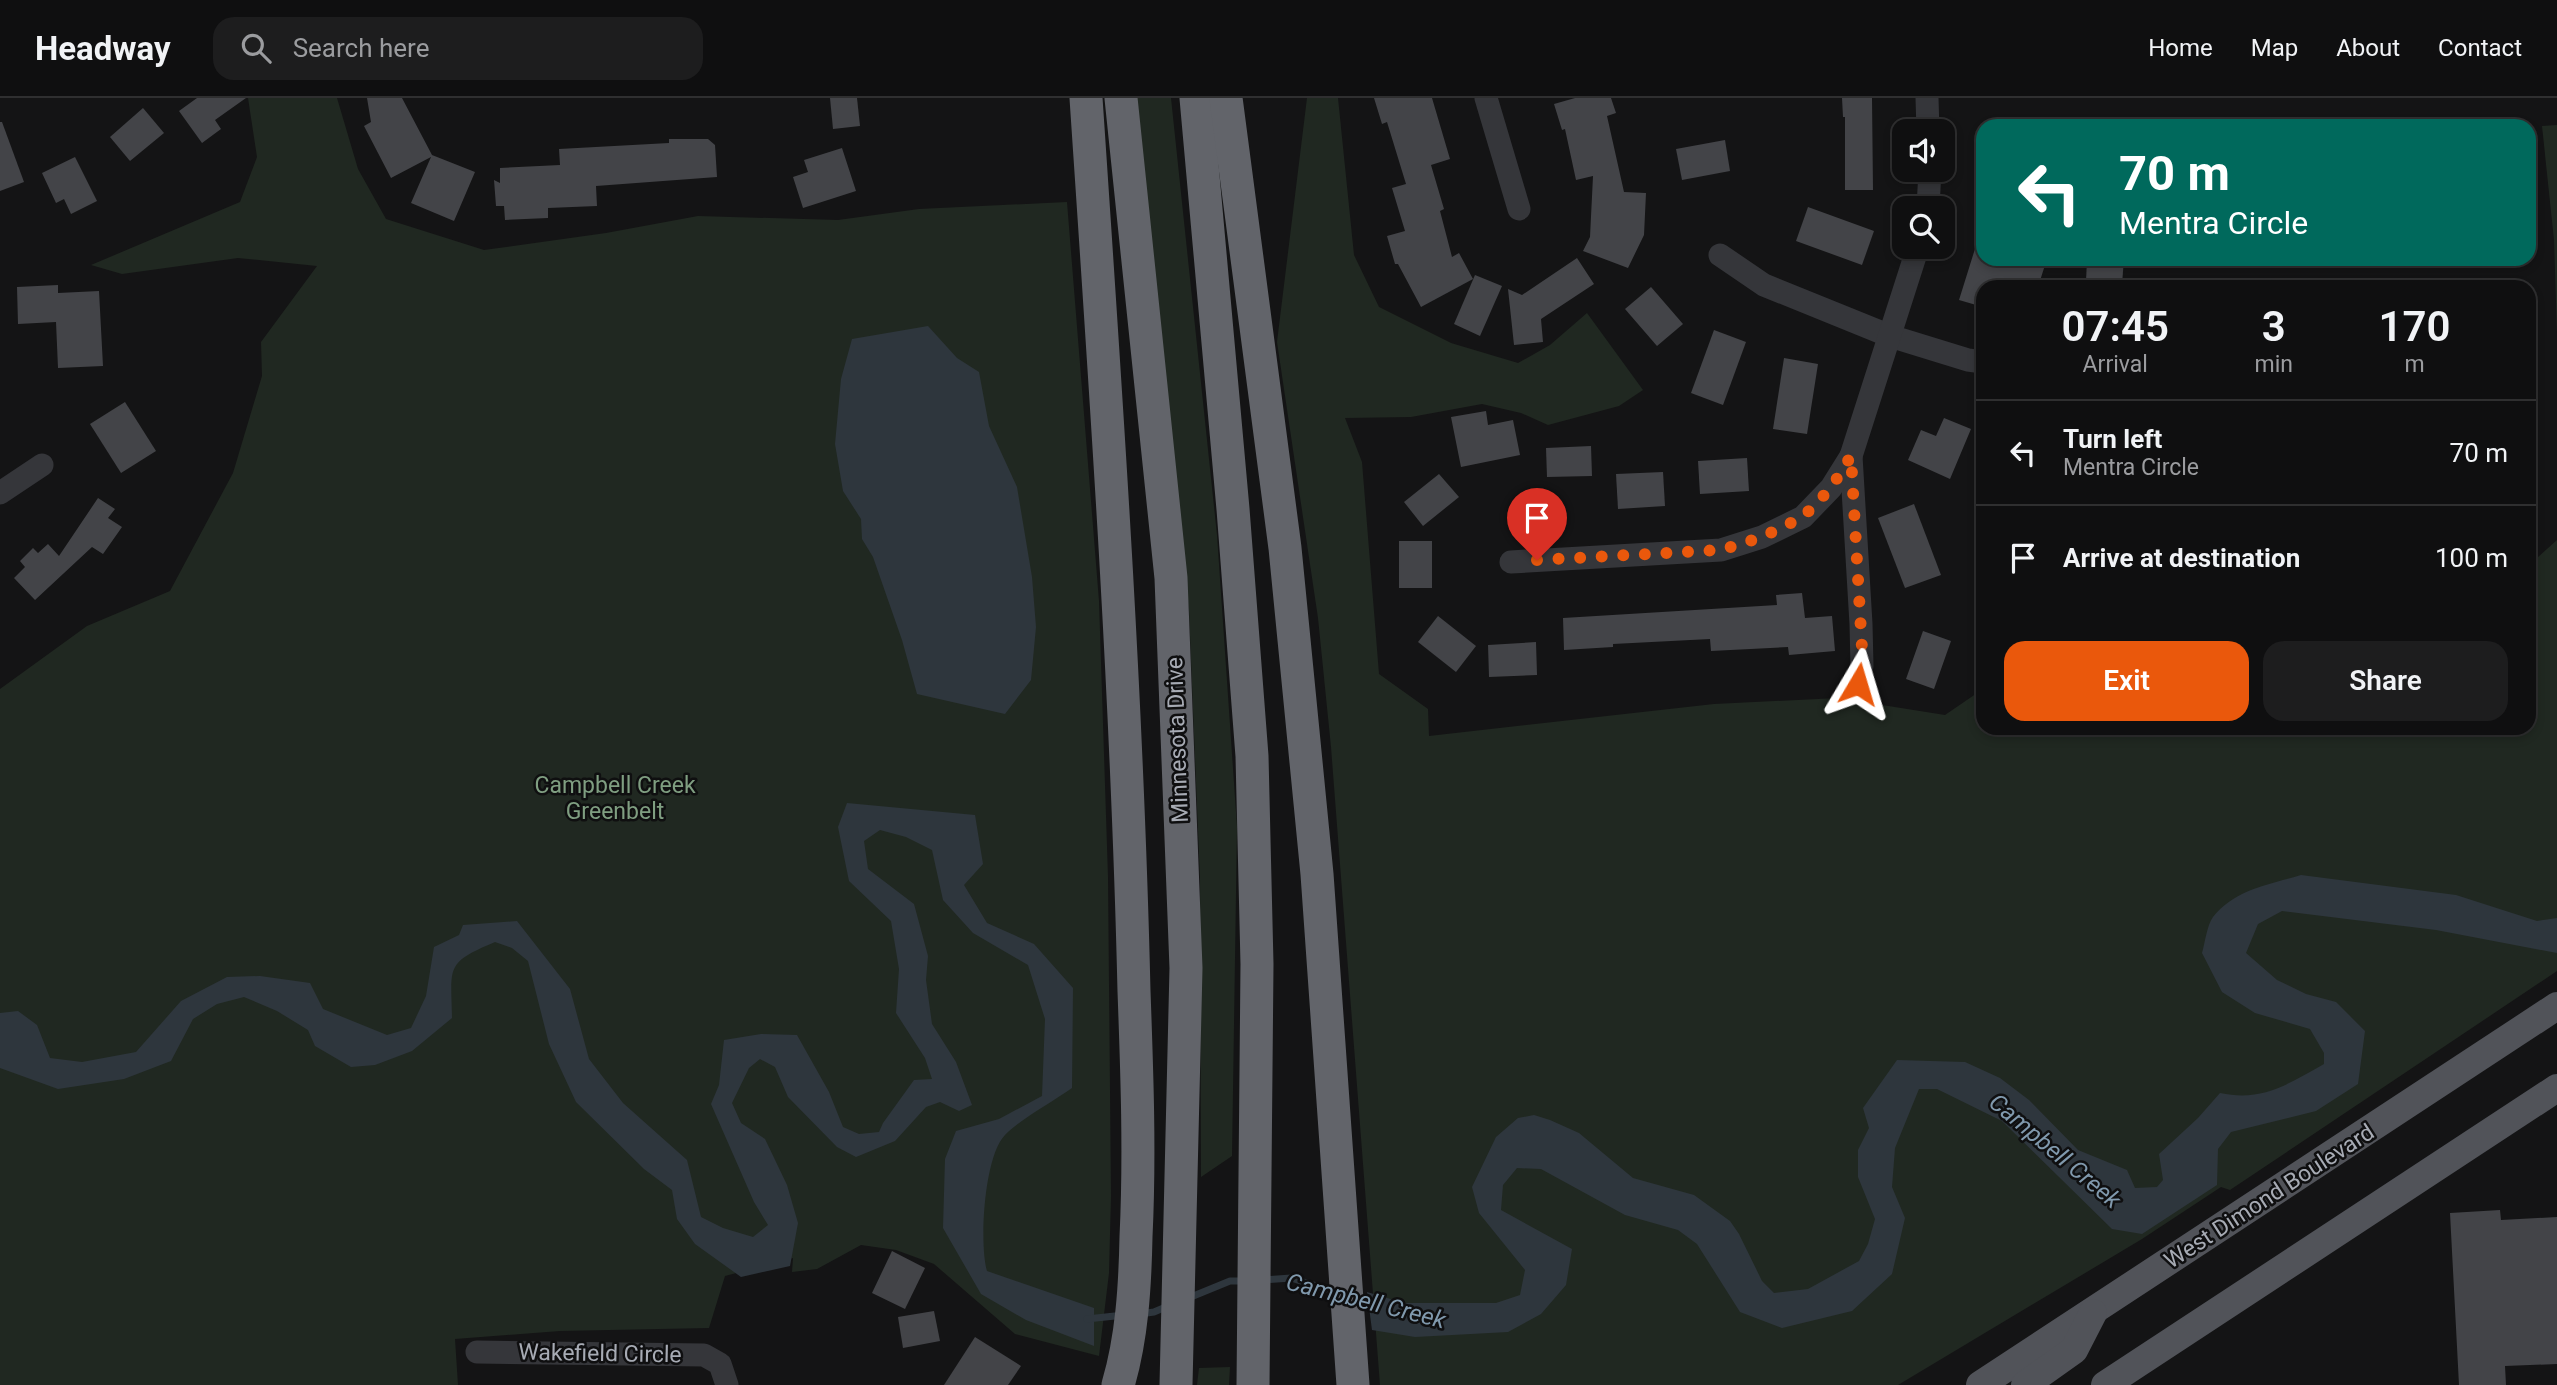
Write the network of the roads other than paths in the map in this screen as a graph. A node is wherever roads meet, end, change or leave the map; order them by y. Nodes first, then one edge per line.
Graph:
1 (1086, 98) edge
2 (1121, 98) edge
3 (1196, 98) edge
4 (1226, 98) edge
5 (1486, 98) edge
6 (1927, 98) edge
7 (1928, 119) edge
8 (1519, 209) dead end
9 (1720, 255) dead end
10 (1914, 259) edge
11 (1890, 336) junction
12 (1976, 361) edge
13 (1851, 456) junction
14 (42, 465) dead end
15 (0, 493) edge
16 (1511, 562) dead end
17 (1858, 684) dead end
18 (2557, 1006) edge
19 (2557, 1088) edge
20 (2094, 1310) junction
21 (477, 1352) dead end
22 (1352, 1374) edge
23 (723, 1375) edge
24 (1253, 1379) edge
25 (1119, 1382) edge
26 (1176, 1382) edge
27 (1980, 1385) edge
28 (2025, 1385) edge
29 (2105, 1385) edge

1 - 25 highway
2 - 26 highway, Minnesota Drive
3 - 24 highway
4 - 22 highway
5 - 8 street
6 - 7 street
9 - 11 street
10 - 11 street
11 - 12 street
11 - 13 street
13 - 16 street
13 - 17 street
14 - 15 street
18 - 20 main road, West Dimond Boulevard
19 - 29 main road
20 - 27 main road, West Dimond Boulevard
20 - 28 main road
21 - 23 street, Wakefield Circle

